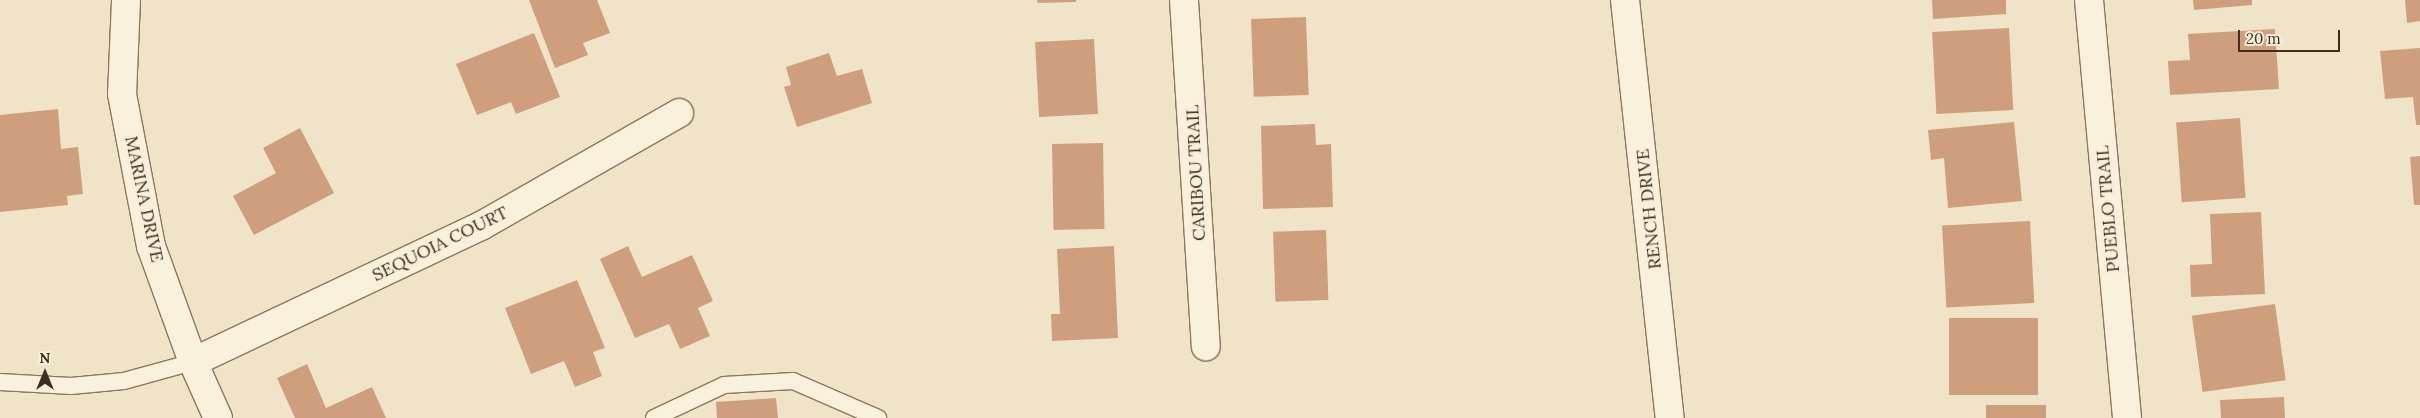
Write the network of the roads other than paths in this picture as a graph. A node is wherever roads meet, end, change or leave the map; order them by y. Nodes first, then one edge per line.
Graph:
1 (126, 0) edge
2 (1184, 0) edge
3 (1625, 0) edge
4 (2088, 0) edge
5 (679, 113) dead end
6 (1206, 346) dead end
7 (193, 362) junction
8 (0, 382) edge
9 (218, 418) edge
10 (654, 418) edge
11 (878, 418) edge
12 (1670, 418) edge
13 (2127, 418) edge

1 - 7 street, MARINA DRIVE
2 - 6 street, CARIBOU TRAIL
3 - 12 street, RENCH DRIVE
4 - 13 street, PUEBLO TRAIL
5 - 7 street, SEQUOIA COURT
7 - 8 lane
7 - 9 street, MARINA DRIVE
10 - 11 lane

